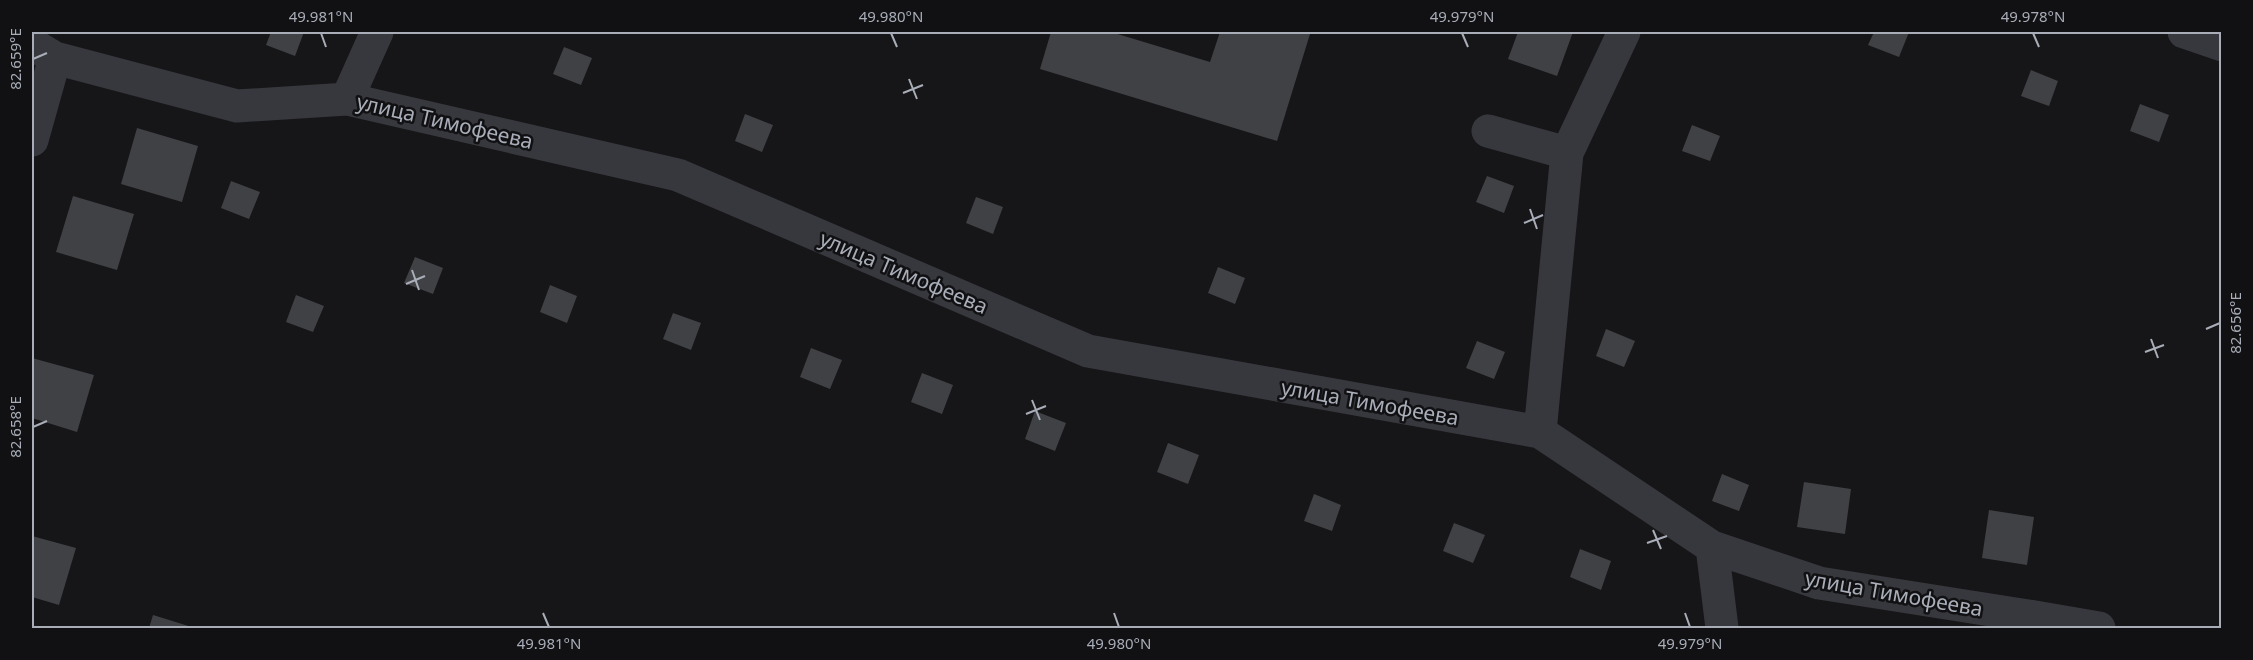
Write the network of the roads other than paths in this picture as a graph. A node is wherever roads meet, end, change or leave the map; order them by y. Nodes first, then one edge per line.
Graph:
1 (377, 32) edge
2 (1624, 32) edge
3 (2184, 32) edge
4 (2222, 45) edge
5 (43, 51) edge
6 (347, 99) junction
7 (1488, 131) dead end
8 (32, 140) edge
9 (1566, 153) junction
10 (1540, 432) junction
11 (1712, 547) junction
12 (2033, 623) edge
13 (1722, 628) edge
14 (2099, 628) edge

1 - 6 street, улица Тимофеева
2 - 9 street
3 - 4 street
5 - 6 street
5 - 8 street
6 - 10 street, улица Тимофеева
7 - 9 street
9 - 10 street
10 - 11 street, улица Тимофеева
11 - 12 street, улица Тимофеева
11 - 13 street
12 - 14 street, улица Тимофеева

